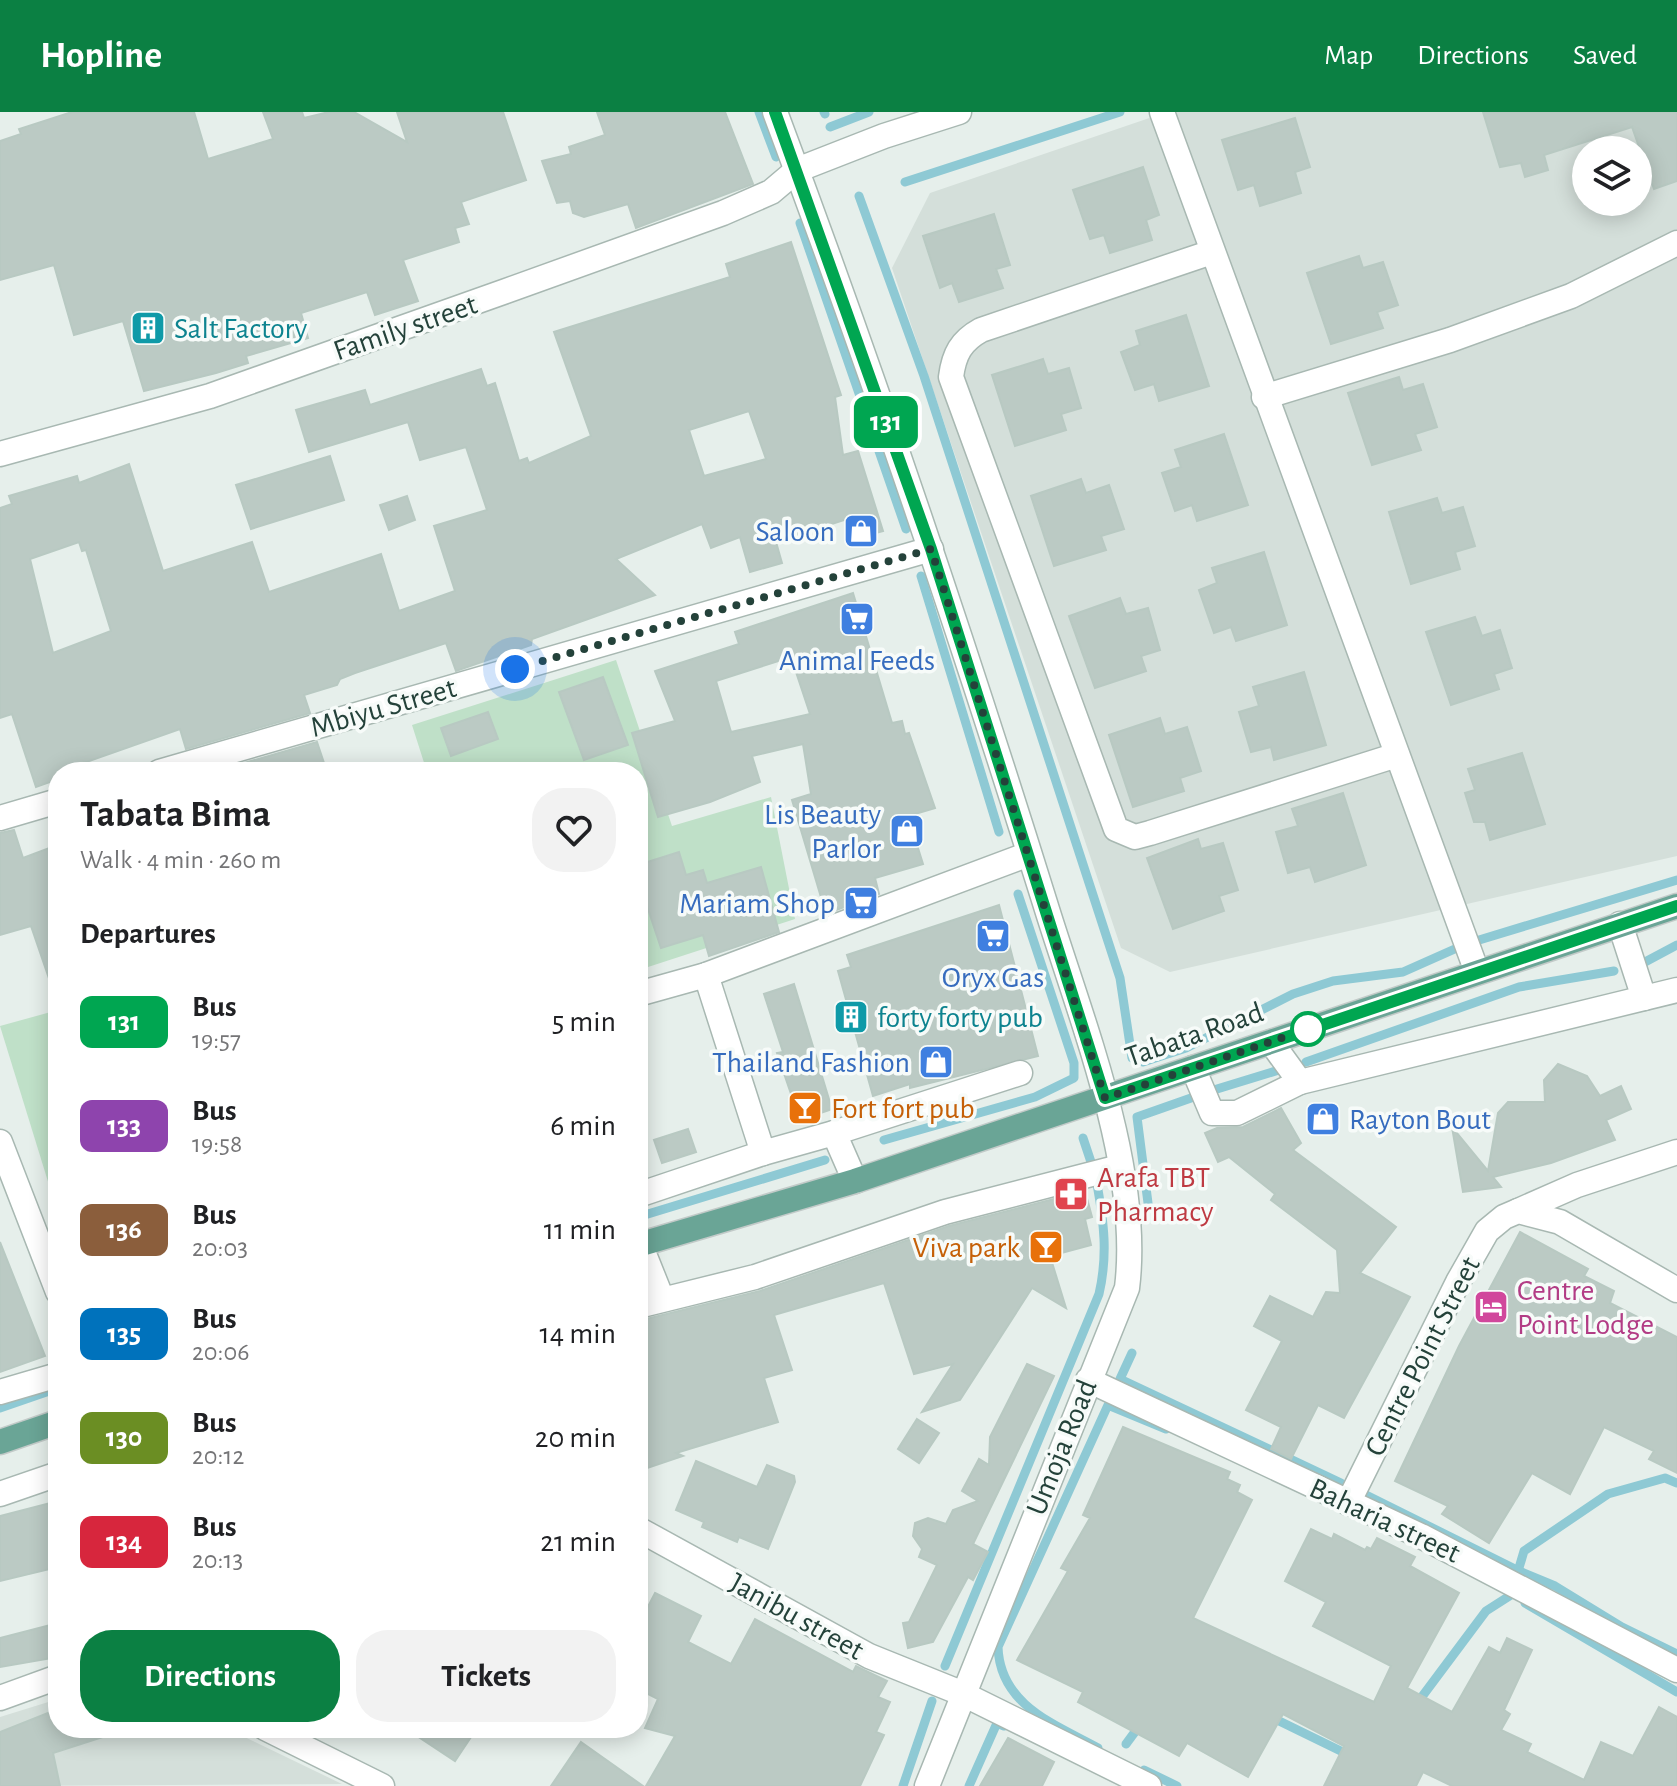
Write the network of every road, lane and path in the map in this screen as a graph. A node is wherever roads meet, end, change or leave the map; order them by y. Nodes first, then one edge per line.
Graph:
1 (775, 112) edge
2 (959, 112) edge
3 (1162, 112) edge
4 (797, 170) junction
5 (1677, 243) edge
6 (1212, 252) junction
7 (1264, 397) junction
8 (0, 454) edge
9 (931, 549) junction
10 (1397, 755) junction
11 (194, 762) edge
12 (48, 804) edge
13 (0, 818) edge
14 (1029, 854) junction
15 (1677, 906) edge
16 (1620, 924) junction
17 (1477, 972) junction
18 (706, 975) junction
19 (1677, 990) edge
20 (648, 991) edge
21 (1644, 998) junction
22 (1271, 1042) junction
23 (1193, 1068) junction
24 (1020, 1073) dead end
25 (1300, 1082) junction
26 (1105, 1098) junction
27 (834, 1133) junction
28 (0, 1142) edge
29 (1677, 1152) edge
30 (763, 1153) junction
31 (1119, 1167) junction
32 (855, 1181) junction
33 (7, 1184) edge
34 (648, 1192) edge
35 (1518, 1211) junction
36 (648, 1241) edge
37 (648, 1266) edge
38 (48, 1271) edge
39 (1677, 1290) edge
40 (662, 1299) junction
41 (648, 1303) edge
42 (48, 1378) edge
43 (1088, 1380) junction
44 (0, 1392) edge
45 (48, 1425) edge
46 (0, 1442) edge
47 (48, 1477) edge
48 (0, 1494) edge
49 (1348, 1503) junction
50 (648, 1534) edge
51 (1677, 1670) edge
52 (48, 1681) edge
53 (961, 1693) junction
54 (0, 1698) edge
55 (285, 1738) edge
56 (382, 1786) edge
57 (927, 1786) edge
58 (1149, 1786) edge

1 - 4 street, Umoja Road
2 - 4 street, Family street
3 - 6 street
4 - 8 street, Family street
4 - 9 street, Umoja Road
5 - 7 street
6 - 7 street
6 - 10 street
7 - 10 street
9 - 11 street, Mbiyu Street
9 - 14 street, Umoja Road
10 - 17 street
12 - 13 street
14 - 18 street
14 - 26 street, Umoja Road
15 - 16 main road, Tabata Road
16 - 17 main road, Tabata Road
16 - 21 street
17 - 22 main road, Tabata Road
18 - 20 street
18 - 30 street
19 - 21 street
21 - 25 street
22 - 23 main road, Tabata Road
22 - 25 street
23 - 25 street
23 - 26 main road, Tabata Road
24 - 27 street
26 - 31 street, Umoja Road
26 - 32 main road, Tabata Road
27 - 30 street
27 - 32 street
28 - 33 street
29 - 35 street, Centre Point Street
30 - 34 street
31 - 40 street
31 - 43 street, Umoja Road
32 - 36 main road, Tabata Road
33 - 38 street
35 - 39 street
35 - 49 street, Centre Point Street
37 - 40 street
40 - 41 street
42 - 44 street
43 - 49 street, Baharia street
43 - 53 street, Umoja Road
45 - 46 main road
47 - 48 street
49 - 51 street, Baharia street
50 - 53 street, Janibu street
52 - 54 street
53 - 57 street, Umoja Road
53 - 58 street, Janibu street
55 - 56 street

